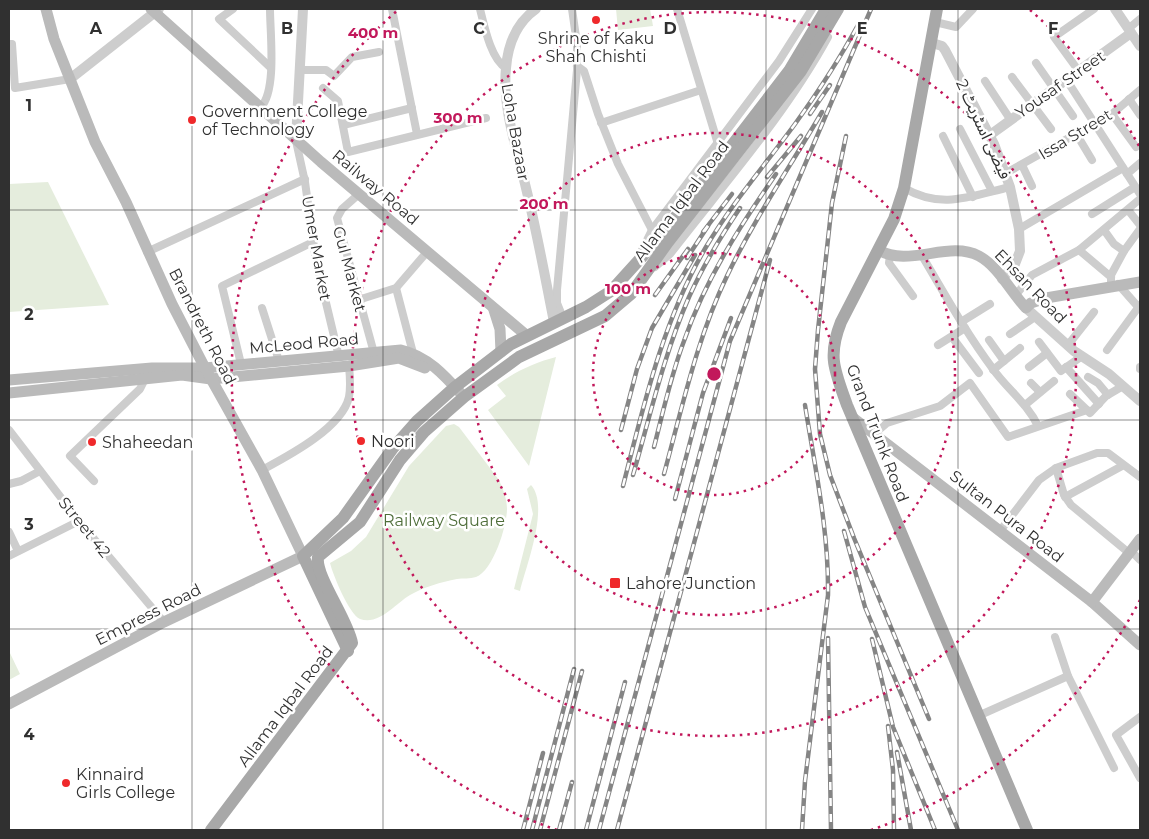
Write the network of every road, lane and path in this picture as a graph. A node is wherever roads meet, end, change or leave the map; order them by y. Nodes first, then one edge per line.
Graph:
1 (46, 9) edge
2 (233, 9) edge
3 (270, 9) edge
4 (303, 9) edge
5 (392, 9) edge
6 (480, 9) edge
7 (536, 9) edge
8 (572, 9) edge
9 (676, 9) edge
10 (812, 9) edge
11 (826, 9) edge
12 (838, 9) edge
13 (843, 9) edge
14 (937, 9) edge
15 (974, 9) edge
16 (1094, 9) edge
17 (1115, 9) edge
18 (155, 10) edge
19 (1140, 18) edge
20 (935, 22) junction
21 (1129, 31) junction
22 (932, 43) junction
23 (9, 44) edge
24 (1140, 46) edge
25 (379, 52) dead end
26 (1036, 63) dead end
27 (577, 66) junction
28 (270, 67) junction
29 (506, 68) junction
30 (300, 70) junction
31 (1078, 70) junction
32 (1012, 77) dead end
33 (70, 79) junction
34 (1066, 79) junction
35 (985, 81) dead end
36 (323, 88) dead end
37 (1052, 88) junction
38 (701, 90) junction
39 (1140, 90) edge
40 (1129, 100) junction
41 (1031, 104) junction
42 (261, 107) junction
43 (412, 108) junction
44 (1112, 114) junction
45 (1140, 115) edge
46 (1073, 116) dead end
47 (486, 118) dead end
48 (1010, 119) junction
49 (601, 123) junction
50 (1095, 124) junction
51 (343, 125) junction
52 (960, 129) dead end
53 (1051, 129) dead end
54 (417, 134) junction
55 (990, 135) junction
56 (1077, 135) junction
57 (943, 136) dead end
58 (296, 139) junction
59 (718, 144) junction
60 (1136, 147) dead end
61 (1092, 160) dead end
62 (1140, 163) edge
63 (1022, 165) junction
64 (1125, 171) junction
65 (1006, 173) junction
66 (305, 179) junction
67 (1032, 186) dead end
68 (1010, 187) junction
69 (1135, 187) junction
70 (904, 188) junction
71 (992, 191) junction
72 (359, 194) junction
73 (1140, 194) edge
74 (973, 197) junction
75 (1140, 200) edge
76 (1128, 210) junction
77 (1092, 214) dead end
78 (1140, 227) edge
79 (1019, 229) junction
80 (1104, 230) junction
81 (660, 237) junction
82 (314, 242) junction
83 (1079, 250) junction
84 (1124, 251) junction
85 (147, 252) junction
86 (427, 252) junction
87 (885, 252) junction
88 (921, 254) junction
89 (647, 274) junction
90 (1002, 279) junction
91 (1113, 282) junction
92 (1140, 282) edge
93 (396, 288) junction
94 (913, 296) dead end
95 (1014, 296) junction
96 (358, 300) junction
97 (990, 304) dead end
98 (1140, 307) edge
99 (262, 308) dead end
100 (494, 308) junction
101 (1026, 308) junction
102 (1094, 312) dead end
103 (1035, 317) junction
104 (558, 320) junction
105 (963, 325) junction
106 (1010, 334) dead end
107 (526, 335) junction
108 (952, 337) junction
109 (989, 340) dead end
110 (1039, 342) dead end
111 (938, 345) dead end
112 (1068, 345) junction
113 (1020, 348) dead end
114 (1107, 350) dead end
115 (413, 352) junction
116 (501, 352) junction
117 (374, 353) junction
118 (1047, 353) junction
119 (1082, 356) junction
120 (339, 357) junction
121 (279, 361) junction
122 (1004, 362) junction
123 (241, 364) junction
124 (349, 366) junction
125 (1029, 367) dead end
126 (1066, 367) junction
127 (205, 368) junction
128 (993, 370) junction
129 (979, 373) dead end
130 (146, 377) junction
131 (1088, 377) dead end
132 (211, 379) junction
133 (10, 380) edge
134 (1054, 381) dead end
135 (1031, 383) dead end
136 (1123, 386) junction
137 (1040, 392) junction
138 (10, 393) edge
139 (1070, 394) dead end
140 (457, 395) junction
141 (1108, 395) junction
142 (1140, 401) edge
143 (1099, 404) junction
144 (1025, 405) junction
145 (1087, 410) junction
146 (852, 417) junction
147 (1038, 426) junction
148 (9, 430) edge
149 (874, 434) junction
150 (1122, 466) junction
151 (1056, 468) junction
152 (262, 470) junction
153 (40, 471) junction
154 (1140, 477) edge
155 (94, 482) dead end
156 (9, 484) edge
157 (1065, 497) junction
158 (79, 521) junction
159 (1000, 531) junction
160 (9, 532) edge
161 (1140, 539) edge
162 (18, 551) junction
163 (1130, 552) junction
164 (9, 556) edge
165 (303, 556) junction
166 (1140, 560) edge
167 (1092, 602) junction
168 (164, 622) junction
169 (1055, 637) dead end
170 (1140, 645) edge
171 (348, 651) junction
172 (1068, 676) junction
173 (9, 704) edge
174 (978, 716) junction
175 (1140, 718) edge
176 (1140, 758) edge
177 (1133, 765) junction
178 (1114, 768) dead end
179 (1140, 778) edge
180 (211, 830) edge
181 (1027, 830) edge

1 - 33 main road, Brandreth Road
2 - 28 street
3 - 28 street
4 - 30 street
5 - 43 street
6 - 29 street
7 - 29 street, Loha Bazaar
8 - 27 street
9 - 38 street
10 - 59 street
11 - 81 main road, Allama Iqbal Road
12 - 81 main road, Allama Iqbal Road
13 - 89 street
14 - 20 main road, Grand Trunk Road
15 - 20 street
16 - 31 street
17 - 21 street
18 - 33 street
18 - 42 main road, Railway Road
19 - 21 street
20 - 22 main road, Grand Trunk Road
21 - 24 street
21 - 31 street, Yousaf Street
22 - 55 street, فیضی اسٹریٹ 2
22 - 70 main road, Grand Trunk Road
23 - 33 street
25 - 30 street
26 - 37 street
27 - 49 street
27 - 104 street
28 - 42 street
29 - 104 street, Loha Bazaar
30 - 58 street
31 - 34 street, Yousaf Street
32 - 41 street
33 - 85 main road, Brandreth Road
34 - 37 street, Yousaf Street
34 - 50 street
35 - 48 street
36 - 51 street
37 - 41 street, Yousaf Street
37 - 46 street
38 - 49 street
38 - 59 street
39 - 40 street, Issa Street
40 - 44 street, Issa Street
40 - 45 street
41 - 48 street, Yousaf Street
41 - 53 street
42 - 58 main road, Railway Road
43 - 51 street
43 - 54 street
44 - 50 street, Issa Street
44 - 60 street
47 - 54 street
48 - 55 street, Yousaf Street
49 - 81 street
50 - 56 street, Issa Street
50 - 64 street
51 - 54 street
52 - 71 street
55 - 65 street, فیضی اسٹریٹ 2
56 - 61 street
56 - 63 street, Issa Street
57 - 74 street
58 - 66 street, Umer Market
58 - 72 main road, Railway Road
59 - 81 street
62 - 64 street
63 - 65 street, Issa Street
63 - 67 street
64 - 69 street
64 - 79 street
65 - 68 street, فیضی اسٹریٹ 2
66 - 82 street, Umer Market
66 - 85 street
68 - 71 street
68 - 79 street, فیضی اسٹریٹ 2
69 - 73 street
69 - 77 street
70 - 74 street
70 - 87 main road, Grand Trunk Road
71 - 74 street
72 - 86 main road, Railway Road
72 - 96 street, Gul Market
75 - 76 street
76 - 78 street
76 - 80 street
78 - 84 street
79 - 90 street, فیضی اسٹریٹ 2
80 - 83 street
80 - 84 street
81 - 89 main road, Allama Iqbal Road
81 - 104 main road, Allama Iqbal Road
82 - 120 street, Umer Market
82 - 123 street
83 - 91 street
83 - 95 street
84 - 91 street
85 - 127 main road, Brandreth Road
86 - 93 street
86 - 100 main road, Railway Road
87 - 88 main road, Ehsan Road
87 - 94 street
87 - 146 main road, Grand Trunk Road
88 - 90 main road, Ehsan Road
88 - 105 street
89 - 140 main road, Allama Iqbal Road
90 - 95 main road, Ehsan Road
91 - 92 main road
91 - 98 street
91 - 101 main road
93 - 96 street
93 - 115 street
95 - 101 main road, Ehsan Road
96 - 117 street, Gul Market
97 - 105 street
98 - 114 street
99 - 121 street
100 - 107 main road, Railway Road
100 - 116 main road
101 - 103 street, Ehsan Road
102 - 112 street
103 - 106 street
103 - 112 street, Ehsan Road
104 - 107 main road, Allama Iqbal Road
105 - 108 street
105 - 128 street
107 - 116 main road, Allama Iqbal Road
108 - 111 street
108 - 129 street
109 - 122 street
110 - 118 street
112 - 119 street, Ehsan Road
113 - 122 street
115 - 117 main road, McLeod Road
115 - 140 main road
116 - 140 main road, Allama Iqbal Road
117 - 120 main road, McLeod Road
118 - 125 street
118 - 126 street
119 - 126 street
119 - 136 street, Ehsan Road
120 - 121 main road, McLeod Road
121 - 123 main road, McLeod Road
122 - 128 street
123 - 127 main road, McLeod Road
124 - 132 main road, McLeod Road
124 - 140 main road, McLeod Road
124 - 152 street
126 - 143 street
127 - 132 main road, Brandreth Road
127 - 133 main road, McLeod Road
128 - 144 street
130 - 132 main road, McLeod Road
130 - 138 main road, McLeod Road
130 - 155 street
131 - 141 street
132 - 152 main road, Brandreth Road
133 - 138 main road
134 - 137 street
135 - 137 street
136 - 141 street
136 - 142 street, Ehsan Road
137 - 144 street
139 - 145 street
140 - 165 main road, Allama Iqbal Road
140 - 171 main road, Allama Iqbal Road
141 - 143 street
143 - 145 street
144 - 147 street
145 - 147 street
146 - 149 main road, Sultan Pura Road
146 - 174 main road, Grand Trunk Road
147 - 149 street
148 - 153 street, Street 42
149 - 159 main road, Sultan Pura Road
150 - 151 street
150 - 154 street
150 - 157 street
151 - 157 street
151 - 159 street
152 - 165 main road, Brandreth Road
153 - 156 street
153 - 158 street, Street 42
157 - 163 street
158 - 162 street
158 - 168 street, Street 42
159 - 167 main road, Sultan Pura Road
160 - 162 street
161 - 163 main road
162 - 164 street
163 - 166 street
163 - 167 main road
165 - 168 main road, Empress Road
165 - 171 main road, Brandreth Road
167 - 170 main road, Sultan Pura Road
168 - 173 main road, Empress Road
169 - 172 street
171 - 180 main road, Allama Iqbal Road
172 - 174 street
172 - 178 street
174 - 181 main road, Grand Trunk Road
175 - 177 street
176 - 177 street
177 - 179 street

